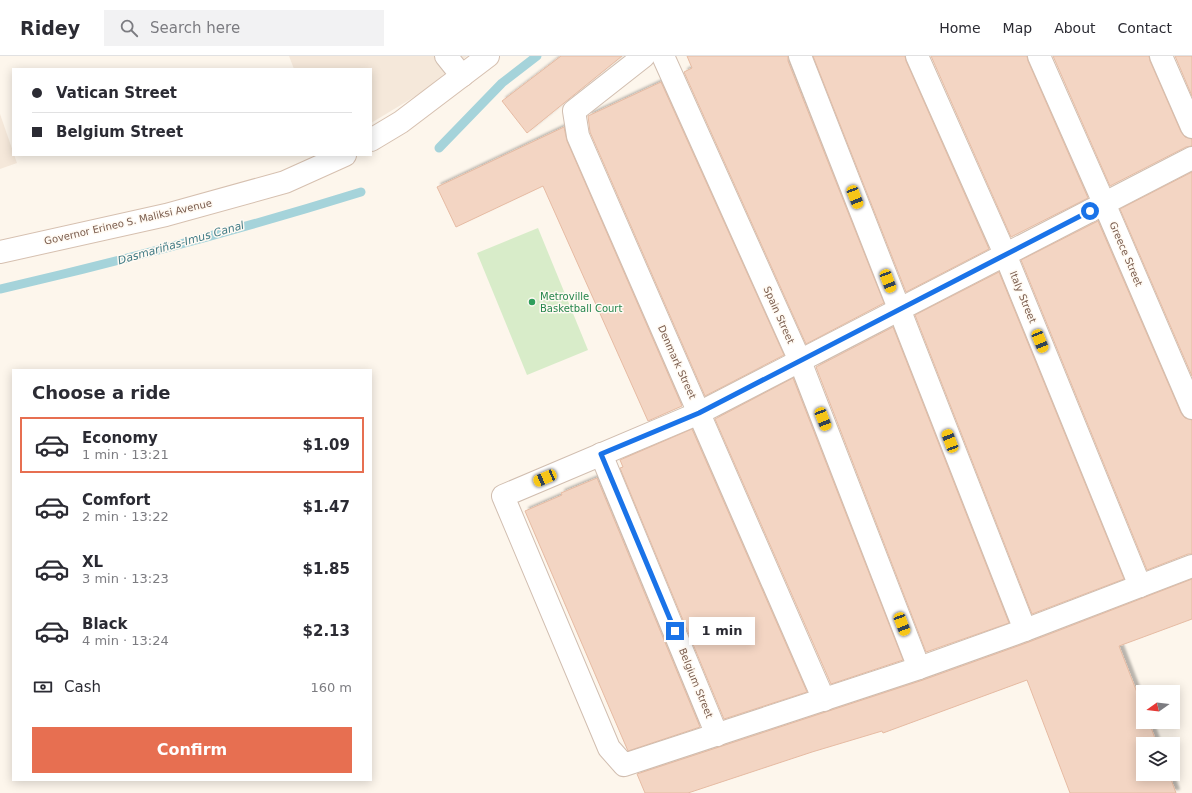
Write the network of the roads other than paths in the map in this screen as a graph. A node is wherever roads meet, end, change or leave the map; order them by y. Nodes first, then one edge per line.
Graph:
1 (446, 56) edge
2 (488, 56) edge
3 (644, 56) edge
4 (662, 56) edge
5 (800, 56) edge
6 (917, 56) edge
7 (1039, 56) edge
8 (1162, 56) edge
9 (462, 76) junction
10 (1192, 127) edge
11 (372, 139) edge
12 (343, 156) edge
13 (1192, 158) edge
14 (1104, 203) junction
15 (0, 252) edge
16 (1005, 254) junction
17 (899, 310) junction
18 (800, 361) junction
19 (1192, 408) edge
20 (699, 413) junction
21 (601, 454) junction
22 (1192, 566) edge
23 (1140, 586) junction
24 (1025, 630) junction
25 (919, 668) junction
26 (824, 700) junction
27 (717, 735) junction

1 - 9 street
2 - 9 street
3 - 20 street, Denmark Street
4 - 18 street, Spain Street
5 - 17 street
6 - 16 street, Italy Street
7 - 14 street, Greece Street
8 - 10 street
9 - 11 street
12 - 15 street, Governor Erineo S. Maliksi Avenue
13 - 14 street
14 - 16 street
14 - 19 street, Greece Street
16 - 17 street
16 - 23 street, Italy Street
17 - 18 street
17 - 24 street
18 - 20 street
18 - 25 street, Spain Street
20 - 21 street
20 - 26 street, Denmark Street
21 - 27 street, Belgium Street
21 - 27 street
22 - 23 street
23 - 24 street
24 - 25 street
25 - 26 street
26 - 27 street

